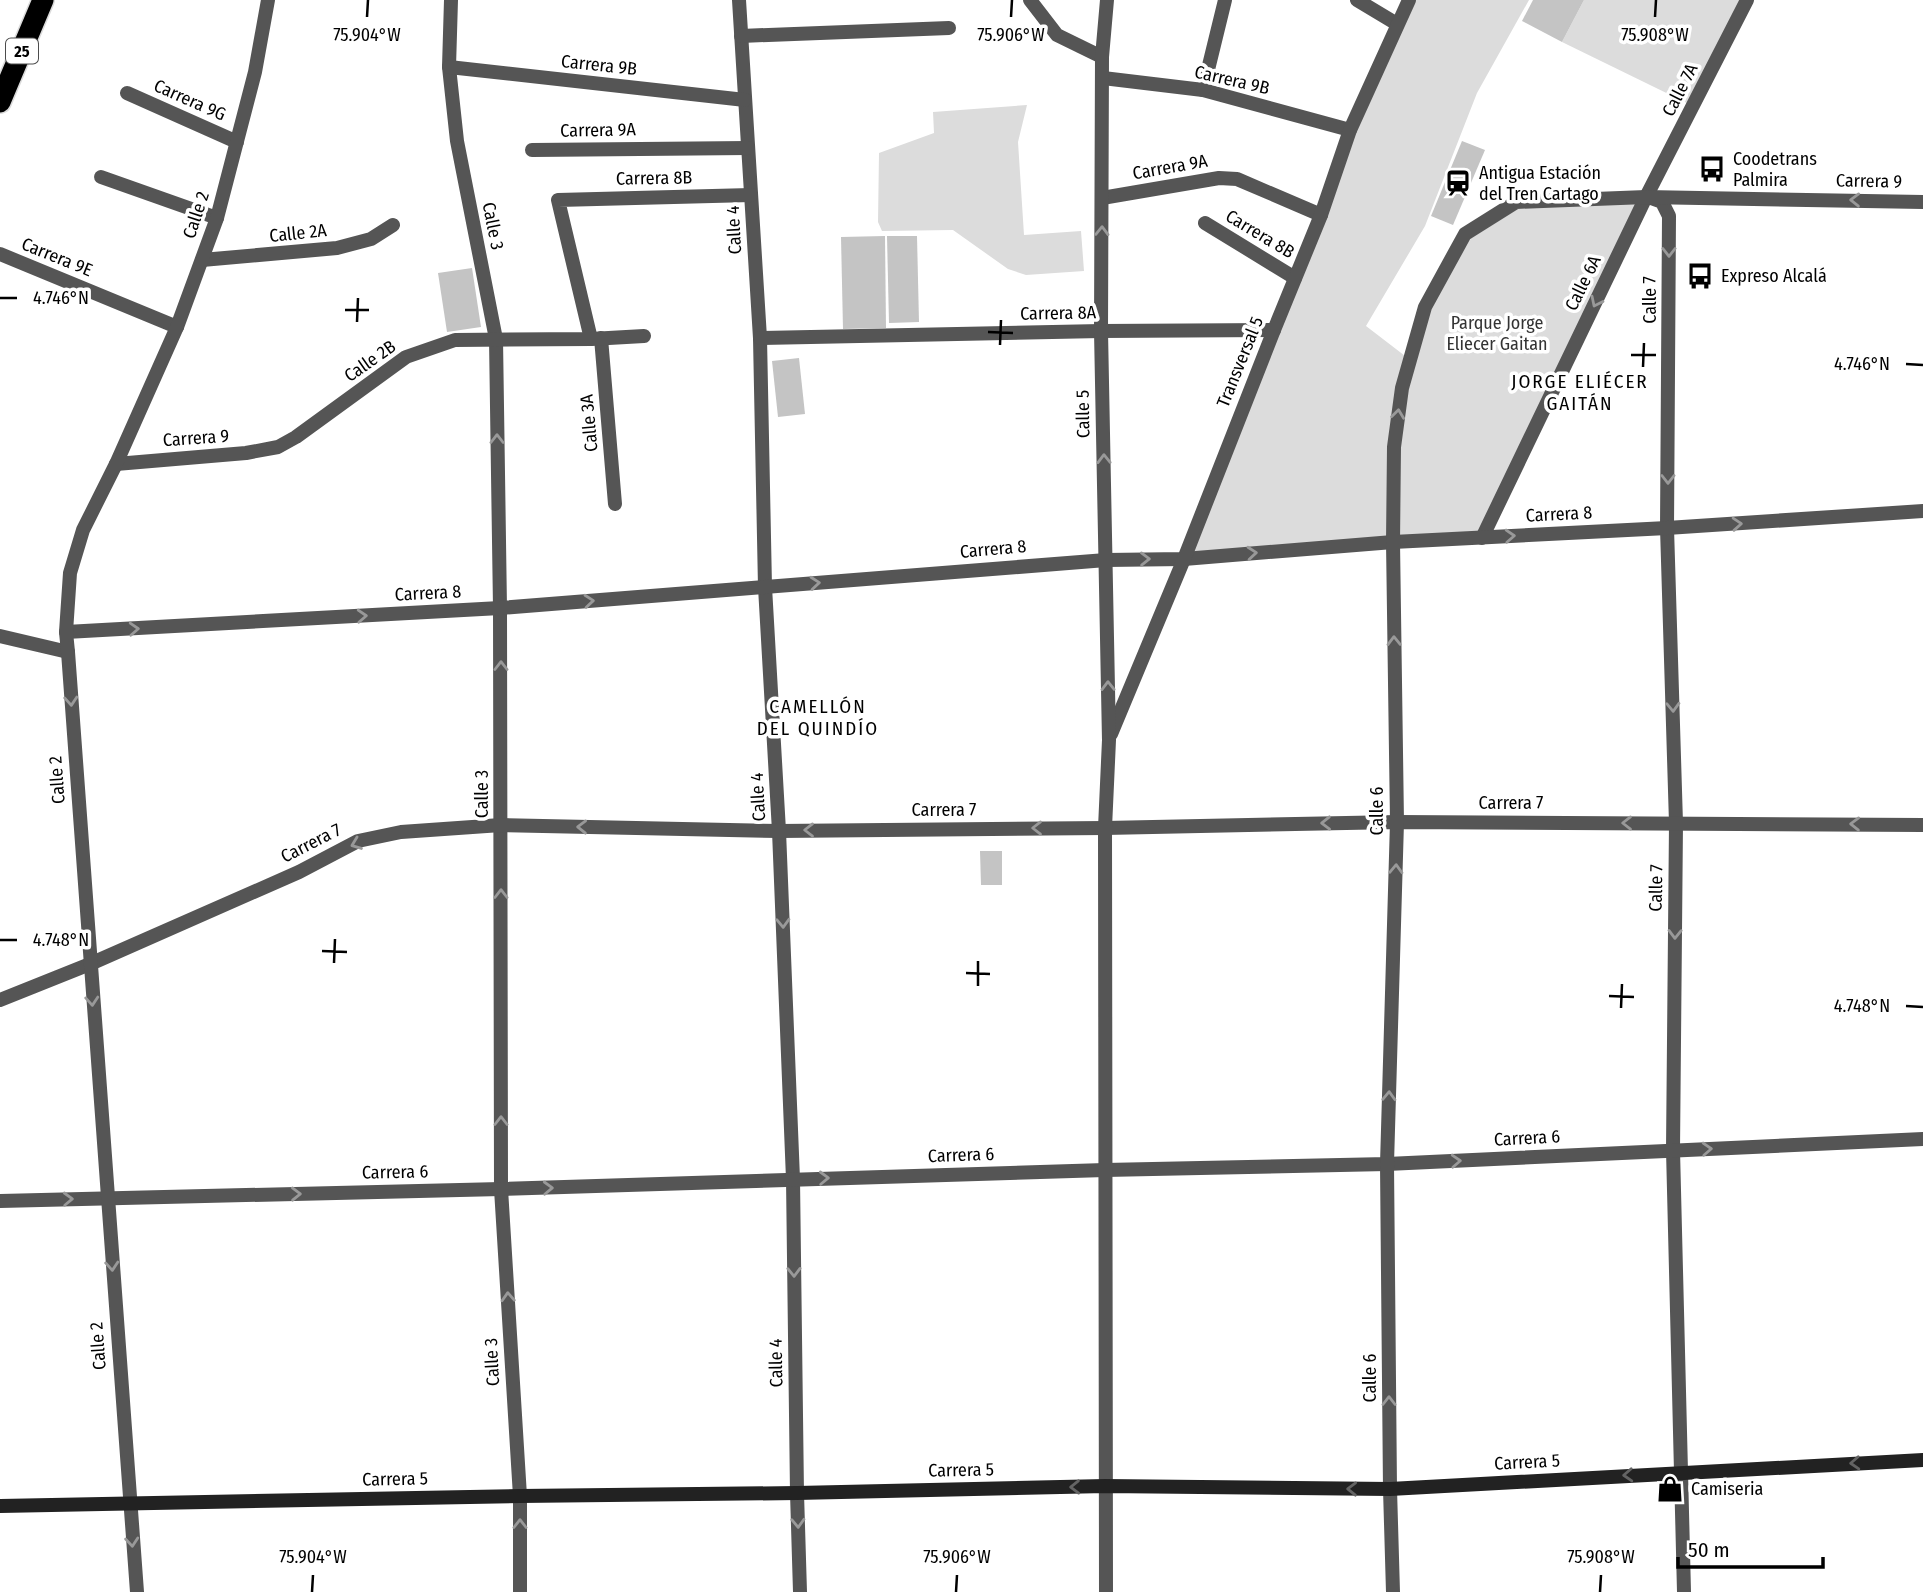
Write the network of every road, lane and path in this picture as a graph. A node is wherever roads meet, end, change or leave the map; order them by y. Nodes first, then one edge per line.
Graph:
1 (43, 0) edge
2 (268, 0) edge
3 (452, 0) edge
4 (739, 0) edge
5 (1030, 0) edge
6 (1107, 0) edge
7 (1225, 0) edge
8 (1357, 0) edge
9 (1409, 0) edge
10 (1747, 0) edge
11 (1397, 24) junction
12 (949, 28) dead end
13 (741, 36) junction
14 (1102, 57) junction
15 (449, 67) junction
16 (1103, 78) junction
17 (1203, 90) junction
18 (127, 93) dead end
19 (745, 100) junction
20 (0, 102) edge
21 (1350, 130) junction
22 (237, 142) junction
23 (748, 148) junction
24 (532, 150) dead end
25 (101, 177) dead end
26 (751, 195) junction
27 (1646, 197) junction
28 (1102, 198) junction
29 (558, 200) joint
30 (1923, 202) edge
31 (1321, 215) junction
32 (217, 218) junction
33 (1205, 223) dead end
34 (393, 225) dead end
35 (0, 254) edge
36 (202, 260) junction
37 (1295, 278) junction
38 (177, 327) junction
39 (1273, 330) junction
40 (1101, 331) junction
41 (644, 336) dead end
42 (760, 338) junction
43 (496, 339) junction
44 (596, 339) junction
45 (278, 447) joint
46 (116, 464) junction
47 (615, 504) dead end
48 (1923, 512) edge
49 (1667, 528) junction
50 (1482, 538) junction
51 (1393, 542) junction
52 (1184, 559) junction
53 (1106, 560) junction
54 (765, 587) junction
55 (500, 608) junction
56 (66, 632) junction
57 (0, 636) edge
58 (68, 652) junction
59 (1109, 740) junction
60 (1397, 822) junction
61 (1676, 823) junction
62 (501, 825) junction
63 (1923, 825) edge
64 (1105, 828) junction
65 (779, 831) junction
66 (90, 964) junction
67 (0, 1000) edge
68 (1923, 1139) edge
69 (1673, 1150) junction
70 (1387, 1164) junction
71 (1105, 1170) junction
72 (793, 1179) junction
73 (501, 1189) junction
74 (107, 1198) junction
75 (0, 1201) edge
76 (1923, 1460) edge
77 (1681, 1472) junction
78 (1105, 1486) junction
79 (1390, 1489) junction
80 (797, 1493) junction
81 (520, 1496) junction
82 (129, 1504) junction
83 (0, 1506) edge
84 (136, 1592) edge
85 (520, 1592) edge
86 (800, 1592) edge
87 (1106, 1592) edge
88 (1393, 1592) edge
89 (1684, 1592) edge

1 - 20 highway, 25
2 - 22 street, Calle 2
3 - 15 street, Calle 3
4 - 13 street, Calle 4
5 - 14 street
6 - 14 street, Calle 5
7 - 17 street
8 - 11 street
9 - 11 street, Transversal 5
10 - 27 street, Calle 7A
11 - 21 street, Transversal 5
12 - 13 street
13 - 19 street, Calle 4
14 - 16 street, Calle 5
15 - 19 street, Carrera 9B
15 - 43 street, Calle 3
16 - 17 street, Carrera 9B
16 - 28 street, Calle 5
17 - 21 street, Carrera 9B
18 - 22 street, Carrera 9G
19 - 23 street, Calle 4
21 - 31 street, Transversal 5
22 - 32 street, Calle 2
23 - 24 street, Carrera 9A
23 - 26 street, Calle 4
25 - 32 street
26 - 29 street, Carrera 8B
26 - 42 street, Calle 4
30 -> 27 street, Carrera 9
27 -> 49 street, Calle 7
27 -> 50 street, Calle 6A
51 -> 27 street, Calle 6
28 - 31 street, Carrera 9A
40 -> 28 street, Calle 5
29 - 44 street, Calle 3A
31 - 37 street, Transversal 5
32 - 36 street, Calle 2
33 - 37 street, Carrera 8B
34 - 36 street, Calle 2A
35 - 38 street, Carrera 9E
36 - 38 street, Calle 2
37 - 39 street, Transversal 5
38 - 46 street, Calle 2
39 - 40 street, Carrera 8A
39 - 52 street, Transversal 5
40 - 42 street, Carrera 8A
53 -> 40 street, Calle 5
41 - 44 street
42 - 54 street, Calle 4
43 - 44 street
43 - 45 street, Calle 2B
55 -> 43 street, Calle 3
44 - 47 street, Calle 3A
45 - 46 street, Carrera 9
46 - 56 street, Calle 2
49 -> 48 street, Carrera 8
50 -> 49 street, Carrera 8
49 -> 61 street, Calle 7
50 - 51 street, Carrera 8
52 -> 51 street, Carrera 8
60 -> 51 street, Calle 6
53 -> 52 street, Carrera 8
52 - 59 street, Transversal 5
54 -> 53 street, Carrera 8
59 -> 53 street, Calle 5
55 -> 54 street, Carrera 8
54 - 65 street, Calle 4
56 -> 55 street, Carrera 8
62 -> 55 street, Calle 3
56 - 58 street, Calle 2
57 - 58 street
58 -> 66 street, Calle 2
59 - 64 street, Calle 5
61 -> 60 street, Carrera 7
60 -> 64 street, Carrera 7
70 -> 60 street, Calle 6
63 -> 61 street, Carrera 7
61 -> 69 street, Calle 7
65 -> 62 street, Carrera 7
62 -> 66 street, Carrera 7
73 -> 62 street, Calle 3
64 -> 65 street, Carrera 7
64 - 71 street, Calle 5
65 -> 72 street, Calle 4
66 - 67 street, Carrera 7
66 -> 74 street, Calle 2
69 -> 68 street, Carrera 6
70 -> 69 street, Carrera 6
69 - 77 street, Calle 7
70 - 71 street, Carrera 6
79 -> 70 street, Calle 6
72 -> 71 street, Carrera 6
71 - 78 street, Calle 5
73 -> 72 street, Carrera 6
72 -> 80 street, Calle 4
74 -> 73 street, Carrera 6
81 -> 73 street, Calle 3
75 -> 74 street, Carrera 6
74 -> 82 street, Calle 2
76 -> 77 main road, Carrera 5
77 -> 79 main road, Carrera 5
77 - 89 street, Calle 7
79 -> 78 main road, Carrera 5
78 -> 80 main road, Carrera 5
78 - 87 street, Calle 5
79 - 88 street, Calle 6
80 - 81 main road, Carrera 5
80 -> 86 street, Calle 4
81 - 82 main road, Carrera 5
85 -> 81 street, Calle 3
82 - 83 main road, Carrera 5
82 -> 84 street, Calle 2

